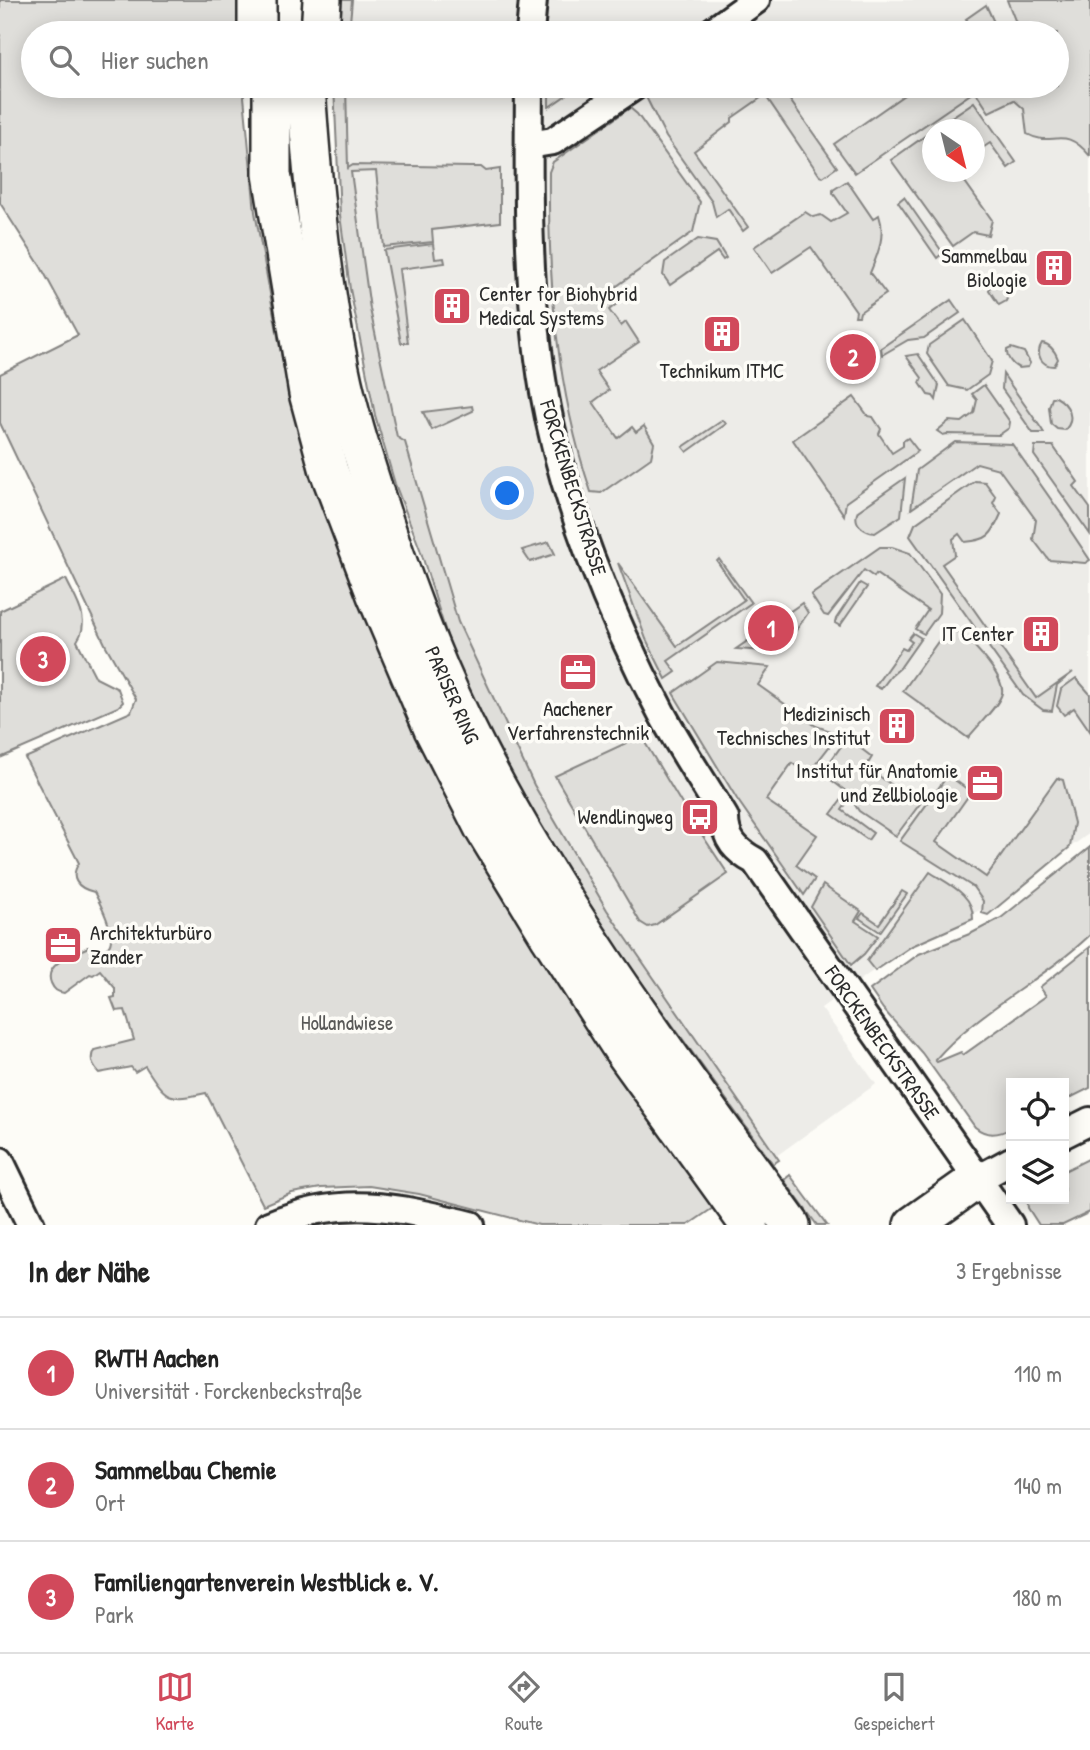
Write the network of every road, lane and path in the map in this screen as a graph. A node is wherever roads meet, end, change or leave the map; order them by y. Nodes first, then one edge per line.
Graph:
1 (257, 0) edge
2 (272, 0) edge
3 (304, 0) edge
4 (322, 0) edge
5 (533, 0) edge
6 (756, 0) edge
7 (257, 21) edge
8 (272, 21) edge
9 (305, 21) edge
10 (321, 21) edge
11 (531, 21) edge
12 (727, 21) edge
13 (262, 98) edge
14 (272, 98) edge
15 (307, 98) edge
16 (315, 98) edge
17 (529, 98) edge
18 (617, 98) edge
19 (528, 145) junction
20 (311, 170) junction
21 (272, 174) junction
22 (715, 1119) junction
23 (1090, 1121) edge
24 (1069, 1132) edge
25 (0, 1161) edge
26 (1006, 1164) edge
27 (978, 1179) junction
28 (31, 1225) edge
29 (269, 1225) edge
30 (471, 1225) edge
31 (749, 1225) edge
32 (791, 1225) edge
33 (808, 1225) edge
34 (913, 1225) edge
35 (1010, 1225) edge

1 - 7 highway
2 - 8 highway
3 - 9 highway
4 - 10 highway
5 - 11 street
6 - 12 street
13 - 21 highway
14 - 21 highway, PARISER RING
15 - 20 highway, PARISER RING
16 - 20 highway
17 - 19 street, FORCKENBECKSTRASSE
18 - 19 street
19 - 27 street, FORCKENBECKSTRASSE
20 - 22 highway, PARISER RING
21 - 31 highway, PARISER RING
22 - 32 highway, PARISER RING
22 - 33 highway
23 - 24 street
25 - 28 street
26 - 27 street
27 - 34 highway
27 - 35 street, FORCKENBECKSTRASSE
29 - 30 street

